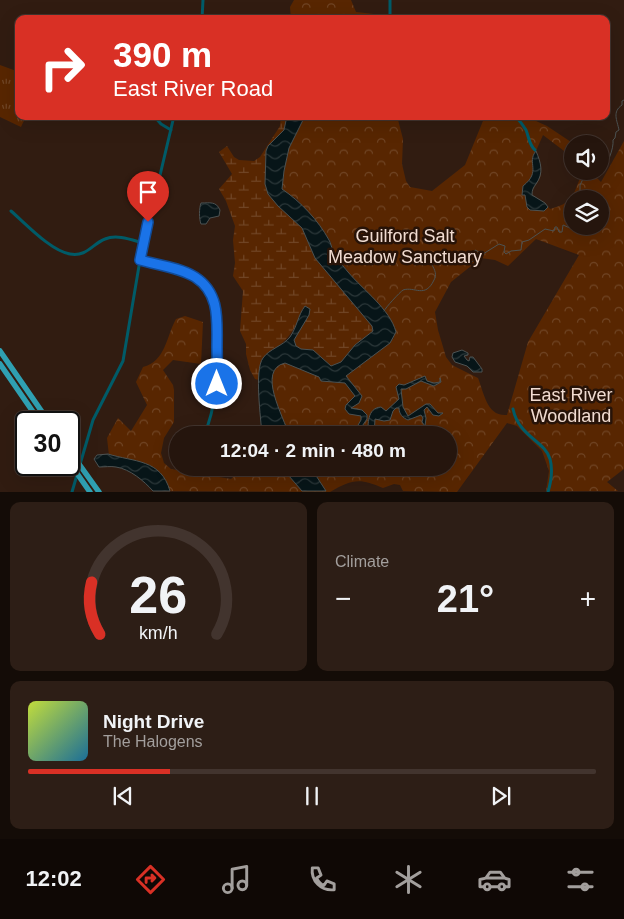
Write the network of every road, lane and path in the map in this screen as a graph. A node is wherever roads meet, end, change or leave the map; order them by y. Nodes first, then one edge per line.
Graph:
1 (202, 0) edge
2 (390, 0) edge
3 (202, 15) edge
4 (390, 15) edge
5 (158, 120) edge
6 (173, 120) edge
7 (518, 120) edge
8 (171, 130) junction
9 (535, 150) dead end
10 (11, 211) dead end
11 (143, 243) junction
12 (140, 260) junction
13 (0, 351) edge
14 (0, 364) edge
15 (513, 409) dead end
16 (32, 411) edge
17 (41, 411) edge
18 (208, 426) edge
19 (80, 466) edge
20 (79, 476) edge
21 (72, 492) edge
22 (90, 492) edge
23 (99, 492) edge
24 (548, 492) edge

1 - 3 street
2 - 4 street
5 - 8 street
6 - 8 street
7 - 9 street
8 - 11 street
10 - 11 street
11 - 12 street
12 - 18 street
12 - 21 street
13 - 17 highway
14 - 16 highway
15 - 24 street
19 - 23 highway
20 - 22 highway

